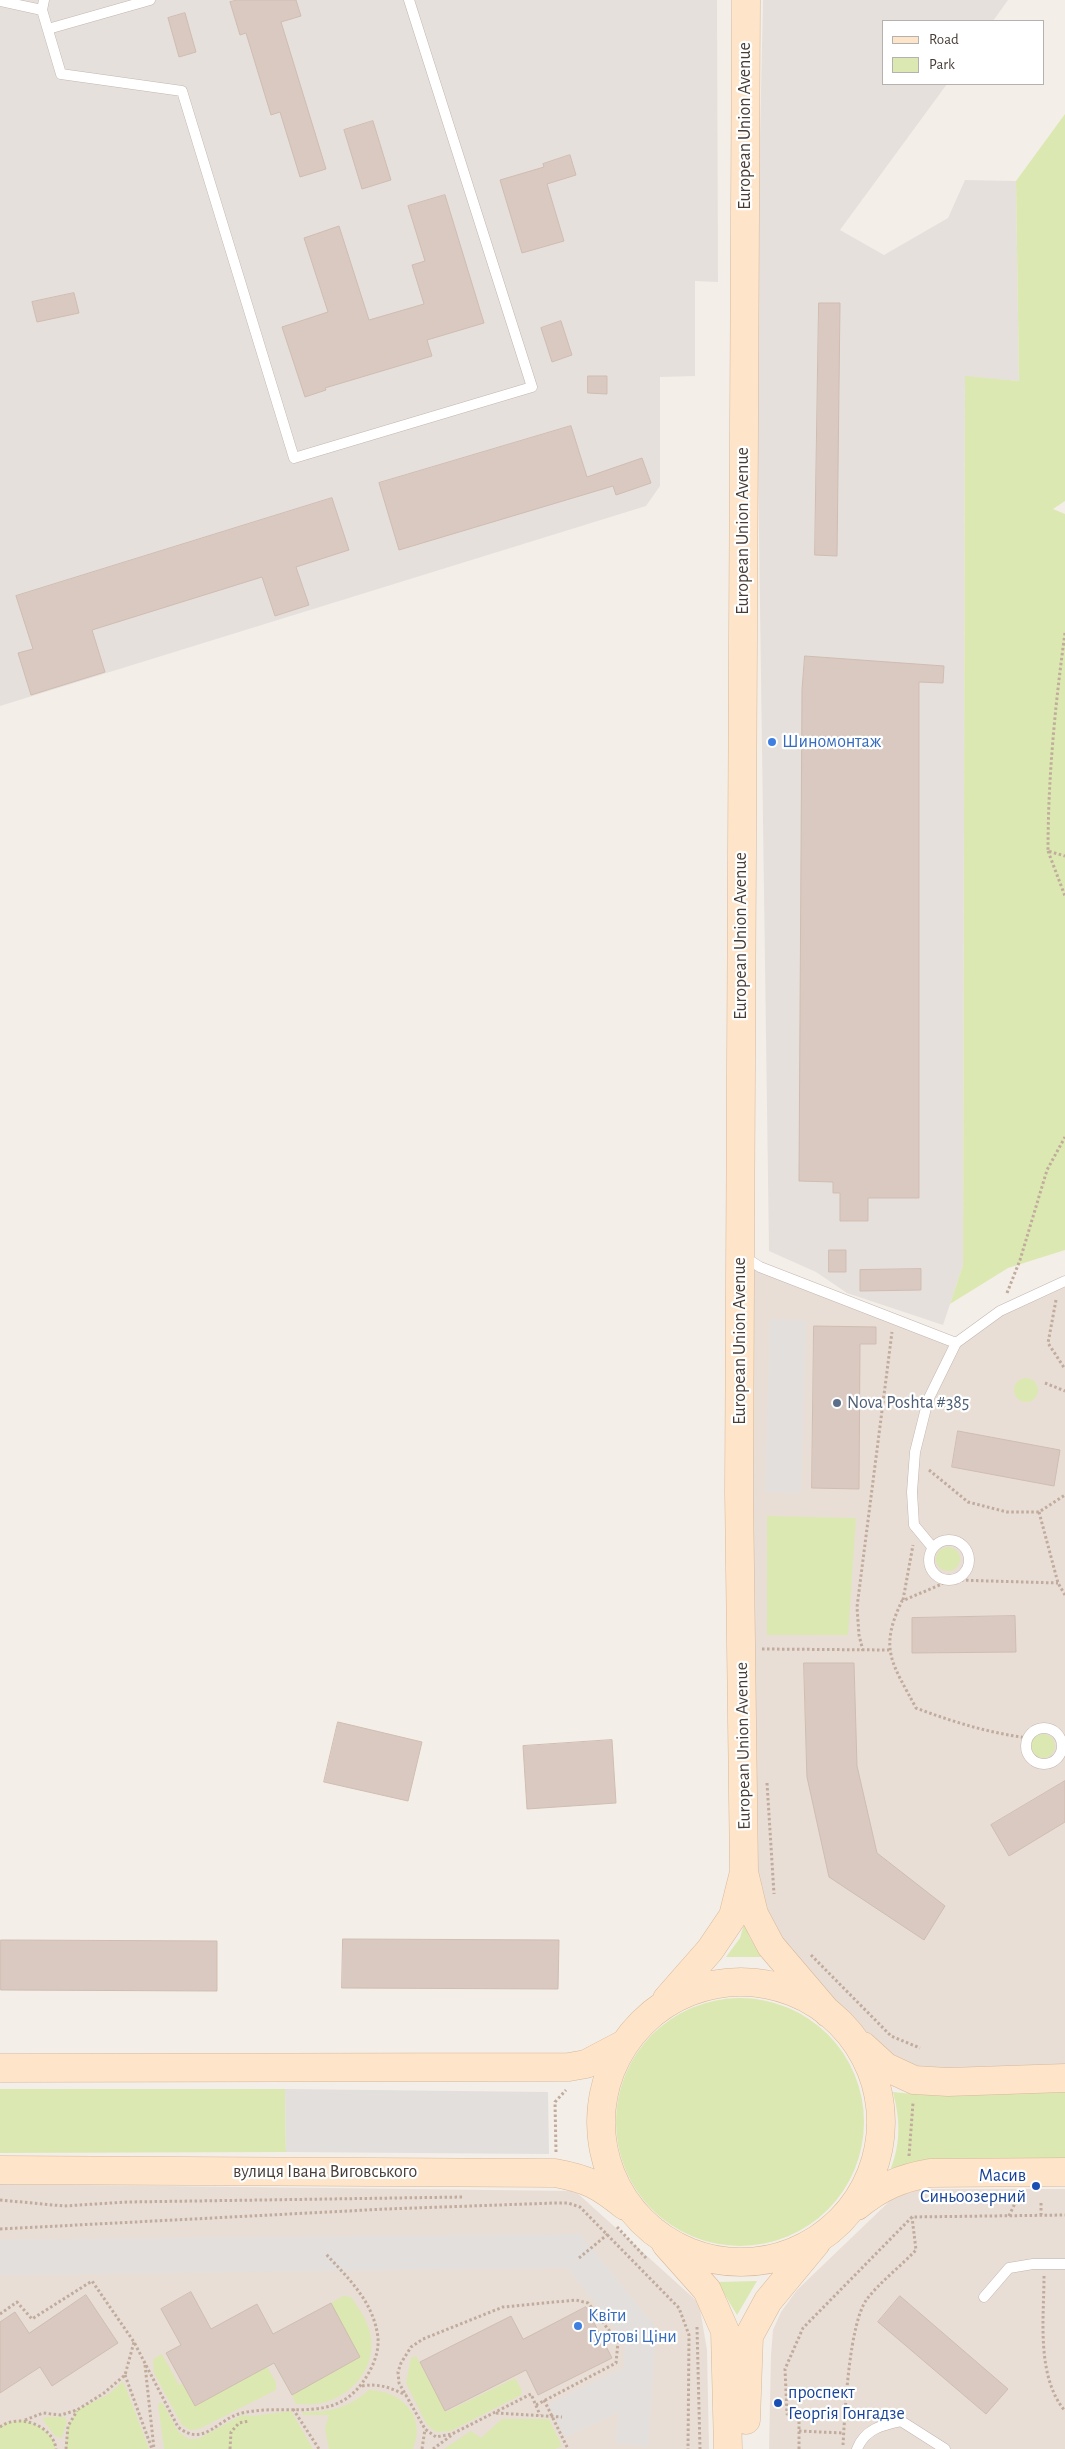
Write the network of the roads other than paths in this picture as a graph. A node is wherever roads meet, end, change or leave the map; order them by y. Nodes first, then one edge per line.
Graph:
1 (150, 0) edge
2 (409, 0) edge
3 (746, 0) edge
4 (0, 1) edge
5 (43, 5) edge
6 (48, 29) junction
7 (740, 1255) junction
8 (1065, 1281) edge
9 (956, 1343) junction
10 (933, 1548) junction
11 (1063, 1746) edge
12 (744, 1872) junction
13 (661, 2006) junction
14 (838, 2022) junction
15 (624, 2044) junction
16 (0, 2068) edge
17 (1065, 2078) edge
18 (0, 2170) edge
19 (1065, 2172) edge
20 (842, 2218) junction
21 (636, 2225) junction
22 (820, 2237) junction
23 (1065, 2264) edge
24 (984, 2298) dead end
25 (728, 2449) edge
26 (746, 2449) edge
27 (857, 2449) edge
28 (945, 2449) edge

1 - 6 lane
2 - 6 lane
3 - 7 main road, European Union Avenue
4 - 5 lane
5 - 6 lane
7 - 9 lane
7 - 12 main road, European Union Avenue
8 - 9 lane
9 - 10 lane
10 - 10 lane
11 - 11 lane
12 - 13 main road, European Union Avenue
12 - 14 main road, European Union Avenue
13 - 14 main road
13 - 15 main road
14 - 17 main road
14 - 20 main road
15 - 16 main road
15 - 21 main road
18 - 21 main road, вулиця Івана Виговського
19 - 20 main road
20 - 22 main road
21 - 22 main road
21 - 25 main road
22 - 26 main road
23 - 24 lane
27 - 28 lane

